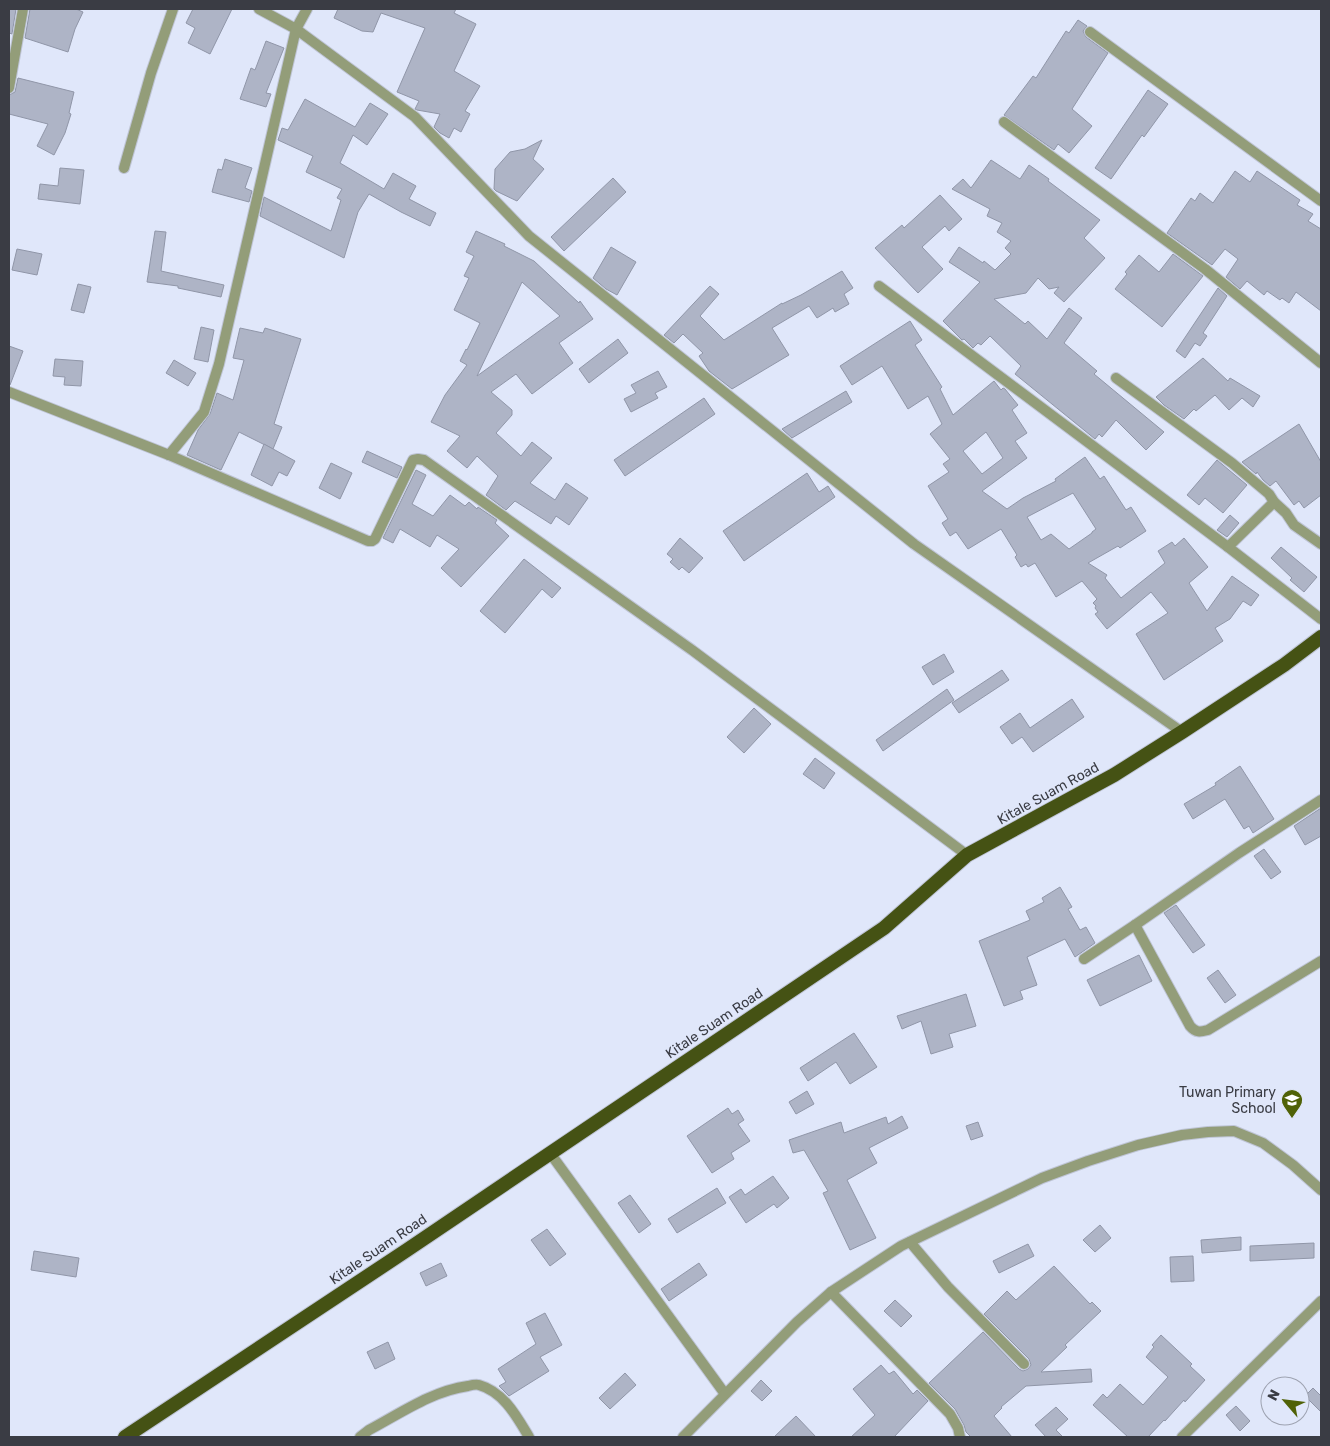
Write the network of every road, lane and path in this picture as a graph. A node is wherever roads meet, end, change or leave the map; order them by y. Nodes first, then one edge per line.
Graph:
1 (23, 9) edge
2 (173, 9) edge
3 (259, 9) edge
4 (308, 9) edge
5 (296, 29) junction
6 (1090, 32) dead end
7 (9, 88) edge
8 (1004, 122) dead end
9 (124, 168) dead end
10 (1321, 201) edge
11 (879, 286) dead end
12 (1321, 363) edge
13 (1116, 378) dead end
14 (9, 392) edge
15 (169, 455) junction
16 (1274, 502) junction
17 (1321, 544) edge
18 (1228, 547) junction
19 (1321, 619) edge
20 (1321, 638) edge
21 (1182, 732) junction
22 (1321, 800) edge
23 (967, 856) junction
24 (1135, 925) junction
25 (1084, 959) dead end
26 (1321, 961) edge
27 (550, 1153) junction
28 (1321, 1190) edge
29 (910, 1242) junction
30 (831, 1292) junction
31 (1321, 1301) edge
32 (1024, 1364) dead end
33 (725, 1394) junction
34 (125, 1437) edge
35 (360, 1437) edge
36 (529, 1437) edge
37 (683, 1437) edge
38 (960, 1437) edge
39 (1182, 1437) edge

1 - 7 street
2 - 9 street
3 - 5 street
4 - 5 street
5 - 15 street
5 - 21 street
6 - 10 street
8 - 12 street
11 - 18 street
13 - 16 street
14 - 15 street
15 - 23 street
16 - 17 street
16 - 18 street
18 - 19 street
20 - 21 highway, Kitale Suam Road
21 - 23 highway, Kitale Suam Road
22 - 24 street
23 - 27 highway, Kitale Suam Road
24 - 25 street
24 - 26 street
27 - 33 street
27 - 34 highway, Kitale Suam Road
28 - 29 street
29 - 30 street
29 - 32 street
30 - 33 street
30 - 38 street
31 - 39 street
33 - 37 street
35 - 36 street

